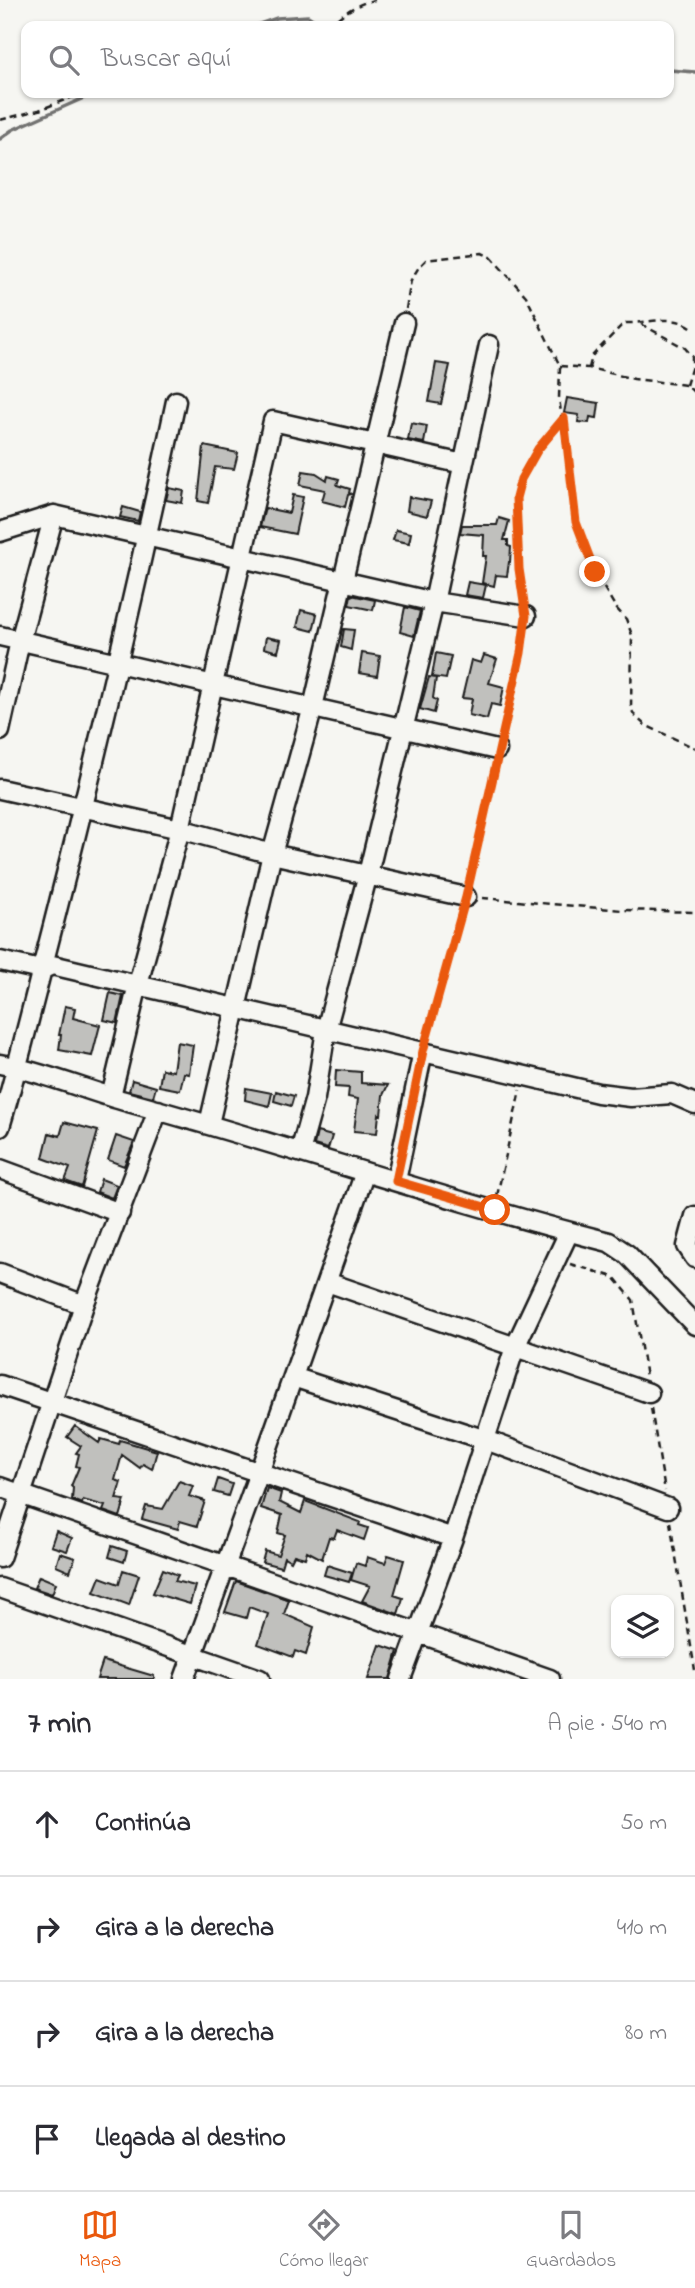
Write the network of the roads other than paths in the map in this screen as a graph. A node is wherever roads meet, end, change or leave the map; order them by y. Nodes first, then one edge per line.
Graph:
1 (404, 323) road end
2 (489, 345) dead end
3 (176, 401) dead end
4 (376, 445) junction
5 (463, 464) junction
6 (54, 515) junction
7 (0, 532) edge
8 (147, 535) junction
9 (242, 558) junction
10 (344, 581) junction
11 (434, 602) junction
12 (526, 616) road end
13 (0, 636) edge
14 (20, 641) junction
15 (118, 663) junction
16 (213, 684) junction
17 (313, 706) junction
18 (402, 728) junction
19 (0, 732) edge
20 (497, 750) road end
21 (0, 789) edge
22 (83, 808) junction
23 (180, 829) junction
24 (272, 854) junction
25 (368, 874) junction
26 (466, 897) road end
27 (0, 961) edge
28 (41, 970) junction
29 (138, 984) junction
30 (235, 1007) junction
31 (326, 1030) junction
32 (423, 1051) junction
33 (9, 1066) edge
34 (111, 1097) junction
35 (695, 1104) edge
36 (158, 1110) junction
37 (209, 1124) junction
38 (0, 1127) edge
39 (300, 1152) junction
40 (0, 1169) edge
41 (365, 1172) junction
42 (396, 1181) junction
43 (120, 1213) junction
44 (695, 1216) edge
45 (569, 1232) junction
46 (695, 1258) edge
47 (0, 1273) edge
48 (327, 1282) junction
49 (84, 1305) junction
50 (695, 1325) edge
51 (515, 1347) junction
52 (293, 1377) junction
53 (0, 1384) edge
54 (649, 1393) road end
55 (52, 1402) junction
56 (486, 1440) junction
57 (259, 1473) junction
58 (0, 1487) edge
59 (20, 1494) junction
60 (668, 1508) road end
61 (453, 1538) junction
62 (0, 1558) edge
63 (225, 1566) junction
64 (0, 1588) edge
65 (418, 1632) junction
66 (192, 1655) junction
67 (184, 1679) edge
68 (260, 1679) edge
69 (401, 1679) edge
70 (550, 1679) edge

1 - 4 street
2 - 5 street
3 - 8 street
4 - 5 street
4 - 9 street
4 - 10 street
5 - 11 street
6 - 7 street
6 - 8 street
6 - 14 street
8 - 9 street
8 - 15 street
9 - 10 street
9 - 16 street
10 - 11 street
10 - 17 street
11 - 12 street
11 - 18 street
13 - 14 street
14 - 15 street
14 - 19 street
15 - 16 street
15 - 22 street
16 - 17 street
16 - 23 street
17 - 18 street
17 - 24 street
18 - 20 street
18 - 25 street
21 - 22 street
22 - 23 street
22 - 28 street
23 - 24 street
23 - 29 street
24 - 25 street
24 - 30 street
25 - 26 street
25 - 31 street
27 - 28 street
28 - 29 street
28 - 33 street
29 - 30 street
29 - 34 street
30 - 31 street
30 - 37 street
31 - 32 street
31 - 39 street
32 - 35 street
32 - 42 street
33 - 34 street
33 - 38 street
34 - 36 street
36 - 37 street
36 - 43 street
37 - 39 street
39 - 41 street
40 - 43 street
41 - 42 street
41 - 48 street
42 - 45 street
43 - 49 street
44 - 46 street
45 - 50 street
45 - 51 street
47 - 49 street
48 - 51 street
48 - 52 street
49 - 55 street
51 - 54 street
51 - 56 street
52 - 56 street
52 - 57 street
53 - 55 street
55 - 57 street
55 - 59 street
56 - 60 street
56 - 61 street
57 - 61 street
57 - 63 street
58 - 59 street
59 - 62 street
59 - 63 street
61 - 65 street
63 - 65 street
63 - 66 street
64 - 66 street
65 - 69 street
65 - 70 street
66 - 67 street
66 - 68 street

